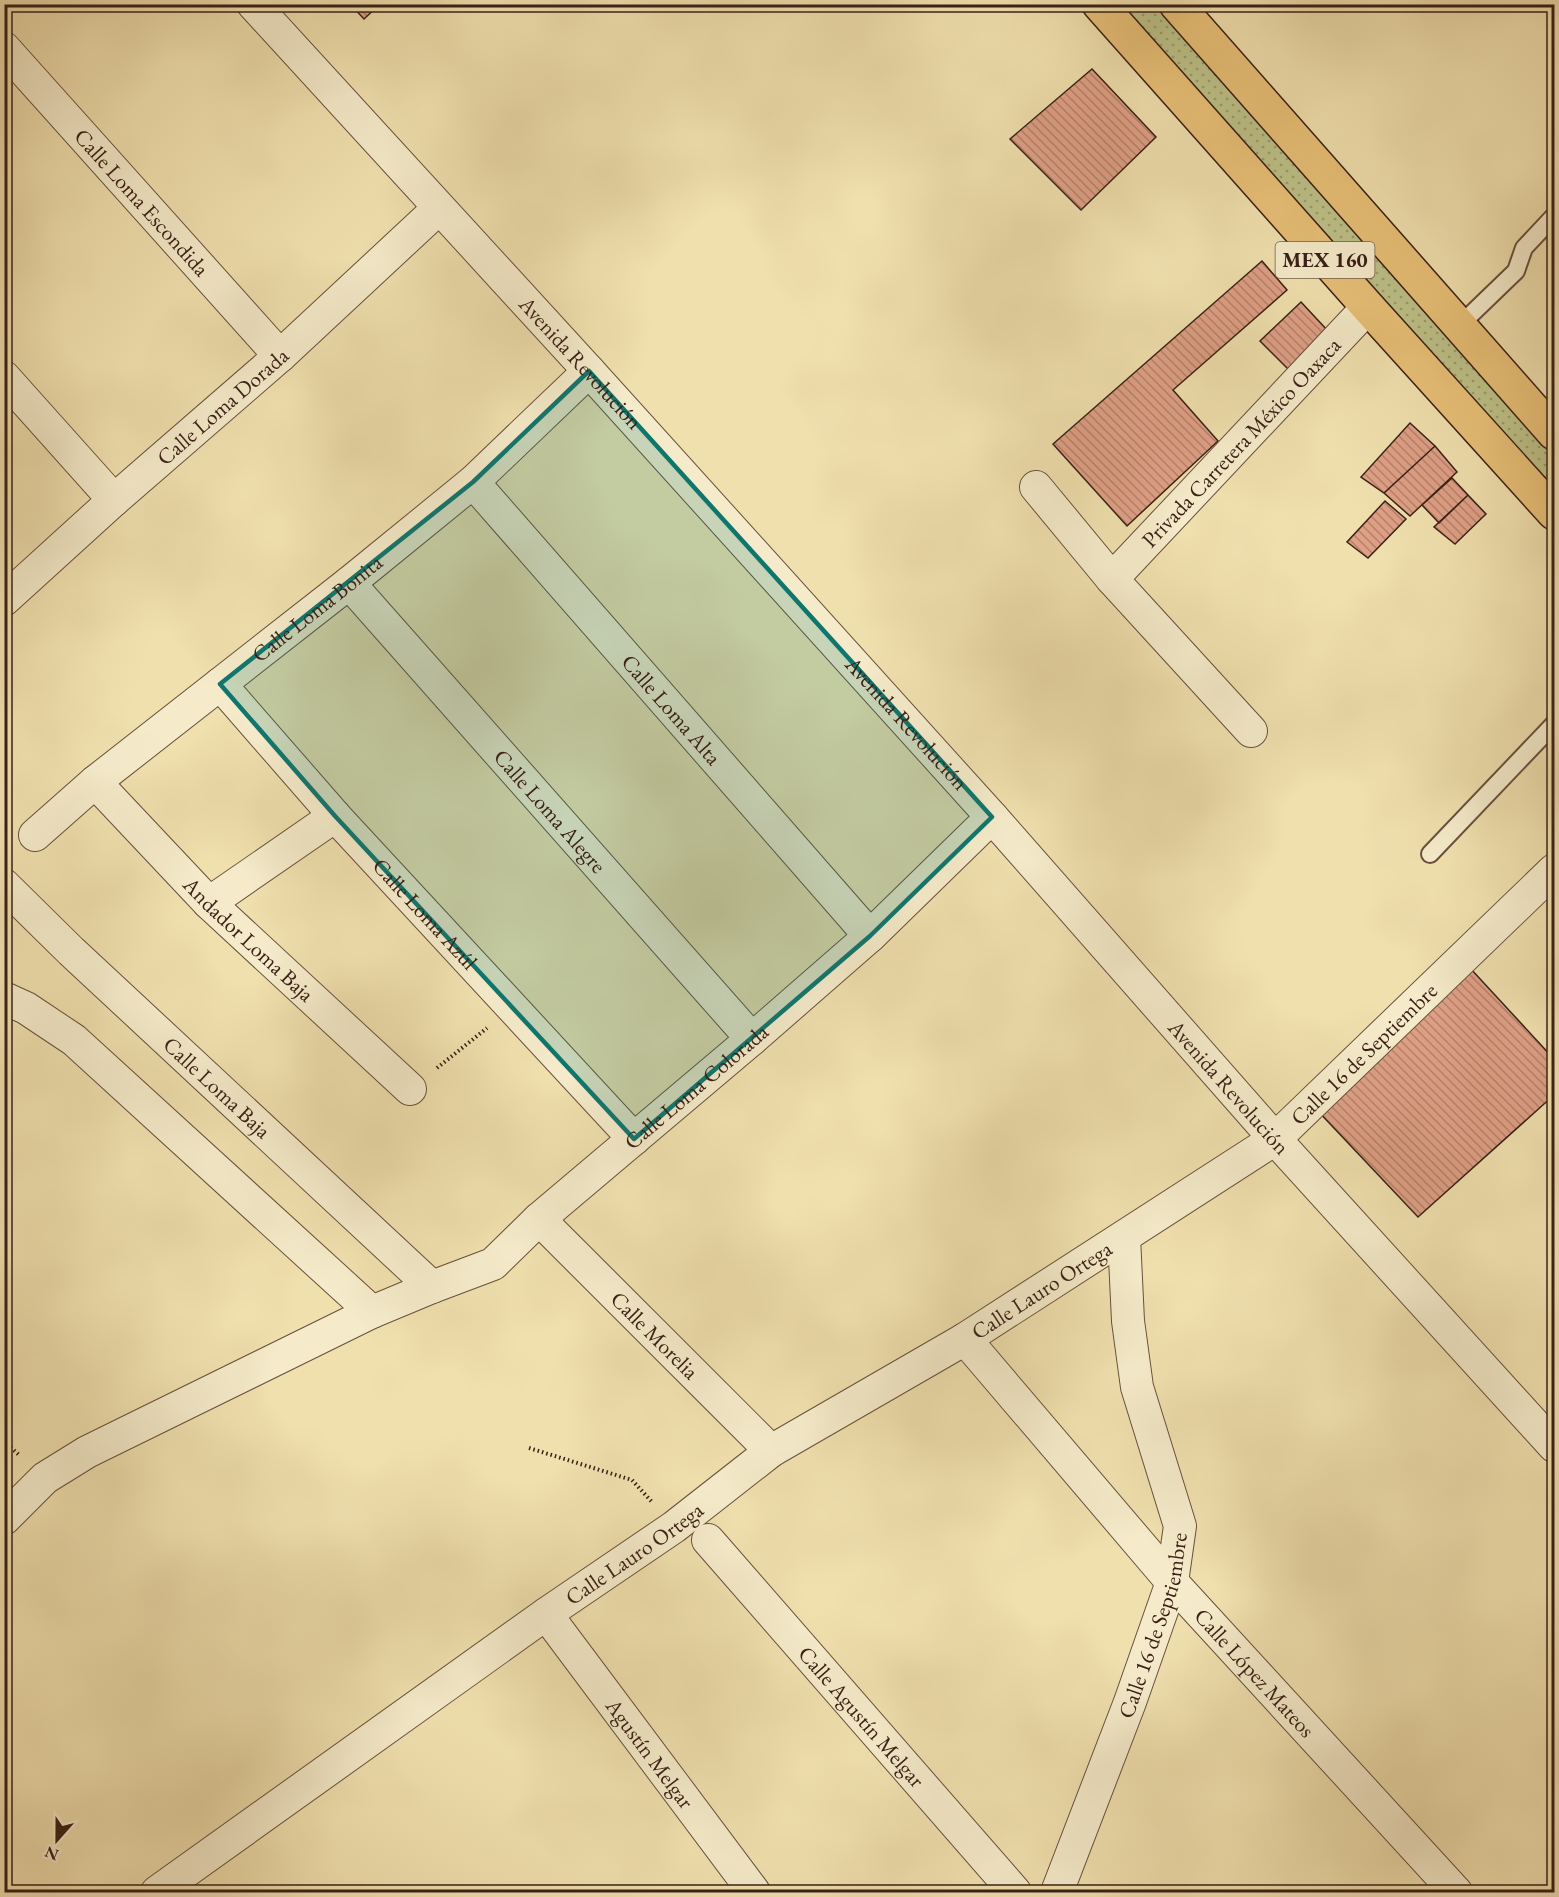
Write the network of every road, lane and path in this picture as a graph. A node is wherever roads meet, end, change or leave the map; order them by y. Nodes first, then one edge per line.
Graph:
1 (253, 4) edge
2 (1099, 4) edge
3 (1176, 4) edge
4 (4, 48) edge
5 (439, 208) junction
6 (1554, 216) edge
7 (1368, 307) junction
8 (1460, 325) junction
9 (280, 356) junction
10 (588, 371) junction
11 (4, 377) edge
12 (1554, 433) edge
13 (473, 482) junction
14 (1036, 487) dead end
15 (114, 500) junction
16 (1554, 513) edge
17 (1112, 579) junction
18 (349, 583) junction
19 (4, 600) edge
20 (220, 684) junction
21 (1554, 724) edge
22 (1251, 730) dead end
23 (95, 782) junction
24 (335, 816) junction
25 (992, 817) junction
26 (35, 835) dead end
27 (1431, 854) dead end
28 (1554, 870) edge
29 (4, 885) edge
30 (209, 903) junction
31 (870, 936) junction
32 (4, 998) edge
33 (513, 1008) junction
34 (752, 1039) junction
35 (410, 1089) joint
36 (634, 1139) junction
37 (1275, 1139) junction
38 (539, 1219) junction
39 (1124, 1237) junction
40 (432, 1287) junction
41 (372, 1312) junction
42 (965, 1339) junction
43 (1554, 1446) edge
44 (529, 1448) dead end
45 (771, 1451) junction
46 (4, 1519) edge
47 (675, 1526) junction
48 (708, 1540) dead end
49 (1172, 1582) junction
50 (546, 1614) junction
51 (751, 1891) edge
52 (157, 1893) edge
53 (1015, 1893) edge
54 (1057, 1893) edge
55 (1456, 1893) edge

1 - 5 street, Avenida Revolución
2 - 7 main road, MEX 160
3 - 8 main road, MEX 160
4 - 9 street, Calle Loma Escondida
5 - 9 street, Calle Loma Dorada
5 - 10 street, Avenida Revolución
6 - 8 lane
7 - 16 main road, MEX 160
7 - 17 street, Privada Carretera México Oaxaca
8 - 12 main road, MEX 160
9 - 15 street, Calle Loma Dorada
10 - 13 street, Calle Loma Bonita
10 - 25 street, Avenida Revolución
11 - 15 street
13 - 18 street, Calle Loma Bonita
13 - 31 street, Calle Loma Alta
14 - 17 street
15 - 19 street, Calle Loma Dorada
17 - 22 street
18 - 20 street, Calle Loma Bonita
18 - 34 street, Calle Loma Alegre
20 - 23 street, Calle Loma Bonita
20 - 24 street, Calle Loma Azúl
21 - 27 lane
23 - 26 street, Calle Loma Bonita
23 - 30 street, Andador Loma Baja
24 - 30 street
24 - 33 street, Calle Loma Azúl
25 - 31 street, Calle Loma Colorada
25 - 37 street, Avenida Revolución
28 - 37 street, Calle 16 de Septiembre
29 - 40 street, Calle Loma Baja
30 - 35 street, Andador Loma Baja
31 - 34 street, Calle Loma Colorada
32 - 41 street
33 - 35 path
33 - 36 street, Calle Loma Azúl
34 - 36 street, Calle Loma Colorada
36 - 38 street, Calle Loma Colorada
37 - 39 street, Calle 16 de Septiembre
37 - 43 street, Avenida Revolución
38 - 40 street, Calle Loma Colorada
38 - 45 street, Calle Morelia
39 - 42 street, Calle Lauro Ortega
39 - 49 street, Calle 16 de Septiembre
40 - 41 street, Calle Loma Colorada
41 - 46 street, Calle Loma Colorada
42 - 45 street, Calle Lauro Ortega
42 - 49 street, Calle López Mateos
44 - 47 path
45 - 47 street, Calle Lauro Ortega
47 - 50 street, Calle Lauro Ortega
48 - 53 street, Calle Agustín Melgar
49 - 54 street, Calle 16 de Septiembre
49 - 55 street, Calle López Mateos
50 - 51 street, Agustín Melgar
50 - 52 street, Calle Lauro Ortega

